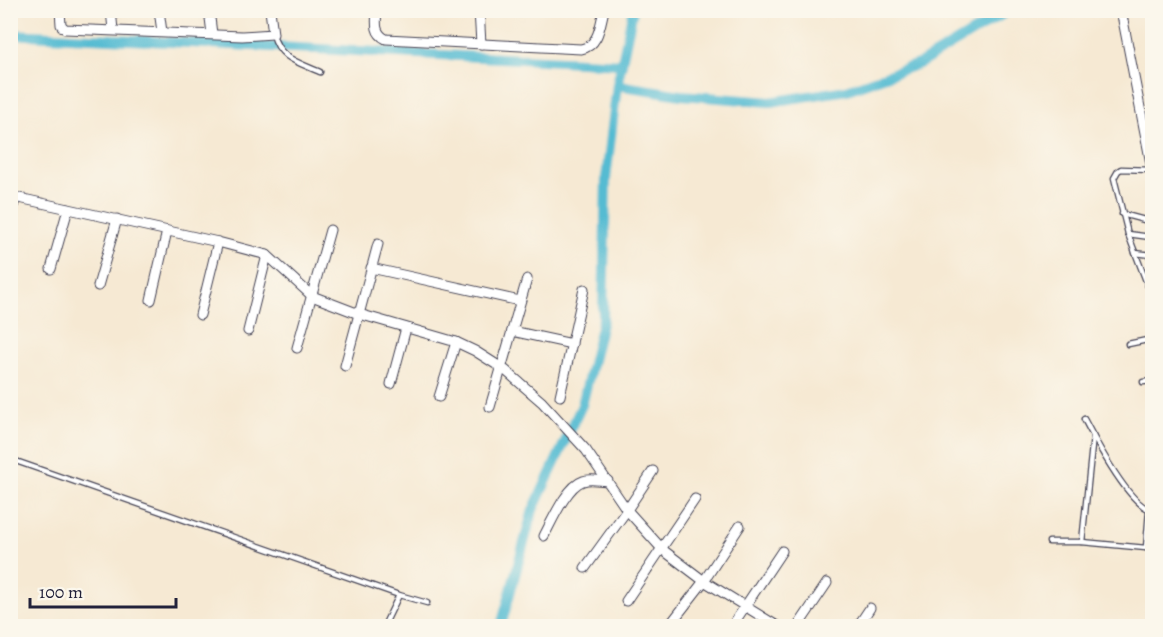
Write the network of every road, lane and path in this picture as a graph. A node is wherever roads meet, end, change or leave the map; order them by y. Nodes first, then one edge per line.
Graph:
1 (60, 10) edge
2 (111, 10) edge
3 (159, 10) edge
4 (209, 10) edge
5 (270, 10) edge
6 (377, 10) edge
7 (479, 10) edge
8 (604, 10) edge
9 (1121, 10) edge
10 (113, 30) junction
11 (162, 32) junction
12 (212, 34) junction
13 (273, 34) junction
14 (481, 44) junction
15 (320, 72) dead end
16 (1152, 169) edge
17 (13, 197) edge
18 (68, 209) junction
19 (1122, 214) junction
20 (10, 217) edge
21 (117, 219) junction
22 (1152, 222) edge
23 (330, 230) dead end
24 (167, 231) junction
25 (1128, 234) junction
26 (1150, 237) dead end
27 (218, 242) junction
28 (378, 244) dead end
29 (1135, 253) junction
30 (267, 255) junction
31 (1152, 255) edge
32 (371, 268) junction
33 (51, 269) dead end
34 (527, 279) dead end
35 (98, 286) dead end
36 (584, 289) dead end
37 (1151, 294) edge
38 (312, 296) junction
39 (151, 300) dead end
40 (520, 301) junction
41 (359, 314) junction
42 (200, 315) dead end
43 (406, 328) junction
44 (248, 331) dead end
45 (512, 331) junction
46 (1152, 339) edge
47 (456, 342) junction
48 (572, 344) junction
49 (1128, 344) dead end
50 (297, 348) dead end
51 (345, 366) dead end
52 (501, 367) junction
53 (1152, 381) edge
54 (1143, 382) dead end
55 (392, 384) dead end
56 (560, 396) dead end
57 (439, 397) dead end
58 (490, 407) dead end
59 (1084, 419) dead end
60 (1093, 436) junction
61 (10, 459) edge
62 (653, 471) dead end
63 (608, 481) junction
64 (696, 499) dead end
65 (627, 510) junction
66 (1150, 510) edge
67 (740, 526) dead end
68 (544, 536) dead end
69 (1048, 542) dead end
70 (1082, 542) junction
71 (1146, 548) junction
72 (1152, 549) edge
73 (663, 550) junction
74 (782, 551) dead end
75 (585, 568) dead end
76 (704, 581) junction
77 (827, 583) dead end
78 (399, 595) junction
79 (626, 601) dead end
80 (427, 603) dead end
81 (746, 607) junction
82 (870, 608) dead end
83 (1152, 624) edge
84 (384, 627) edge
85 (669, 627) edge
86 (732, 627) edge
87 (777, 627) edge
88 (798, 627) edge
89 (858, 627) edge
90 (1131, 627) edge

1 - 10 street
2 - 10 street
3 - 11 street
4 - 12 street
5 - 13 street
6 - 14 street
7 - 14 street
8 - 14 street
9 - 16 street
10 - 11 street
11 - 12 street
12 - 13 street
13 - 15 lane
16 - 19 lane
17 - 18 street
17 - 20 street
18 - 21 street
18 - 33 street
19 - 22 lane
19 - 25 lane
21 - 24 street
21 - 35 street
23 - 38 street
24 - 27 street
24 - 39 street
25 - 26 lane
25 - 29 lane
27 - 30 street
27 - 42 street
28 - 32 street
29 - 31 lane
29 - 37 lane
30 - 38 street
30 - 44 street
32 - 40 street
32 - 41 street
34 - 40 street
36 - 48 street
38 - 41 street
38 - 50 street
40 - 45 street
41 - 43 street
41 - 51 street
43 - 47 street
43 - 55 street
45 - 48 street
45 - 52 street
46 - 49 lane
47 - 52 street
47 - 57 street
48 - 56 street
52 - 58 street
52 - 63 street
53 - 54 lane
59 - 60 lane
60 - 66 lane
60 - 70 lane
61 - 78 lane
62 - 65 street
63 - 65 street
63 - 68 street
64 - 73 street
65 - 73 street
65 - 75 street
66 - 71 lane
67 - 76 street
69 - 70 lane
70 - 71 lane
71 - 72 lane
73 - 76 street
73 - 79 street
74 - 81 street
76 - 81 street
76 - 85 street
77 - 88 street
78 - 80 lane
78 - 84 lane
81 - 86 street
81 - 87 street
82 - 89 street
83 - 90 lane

